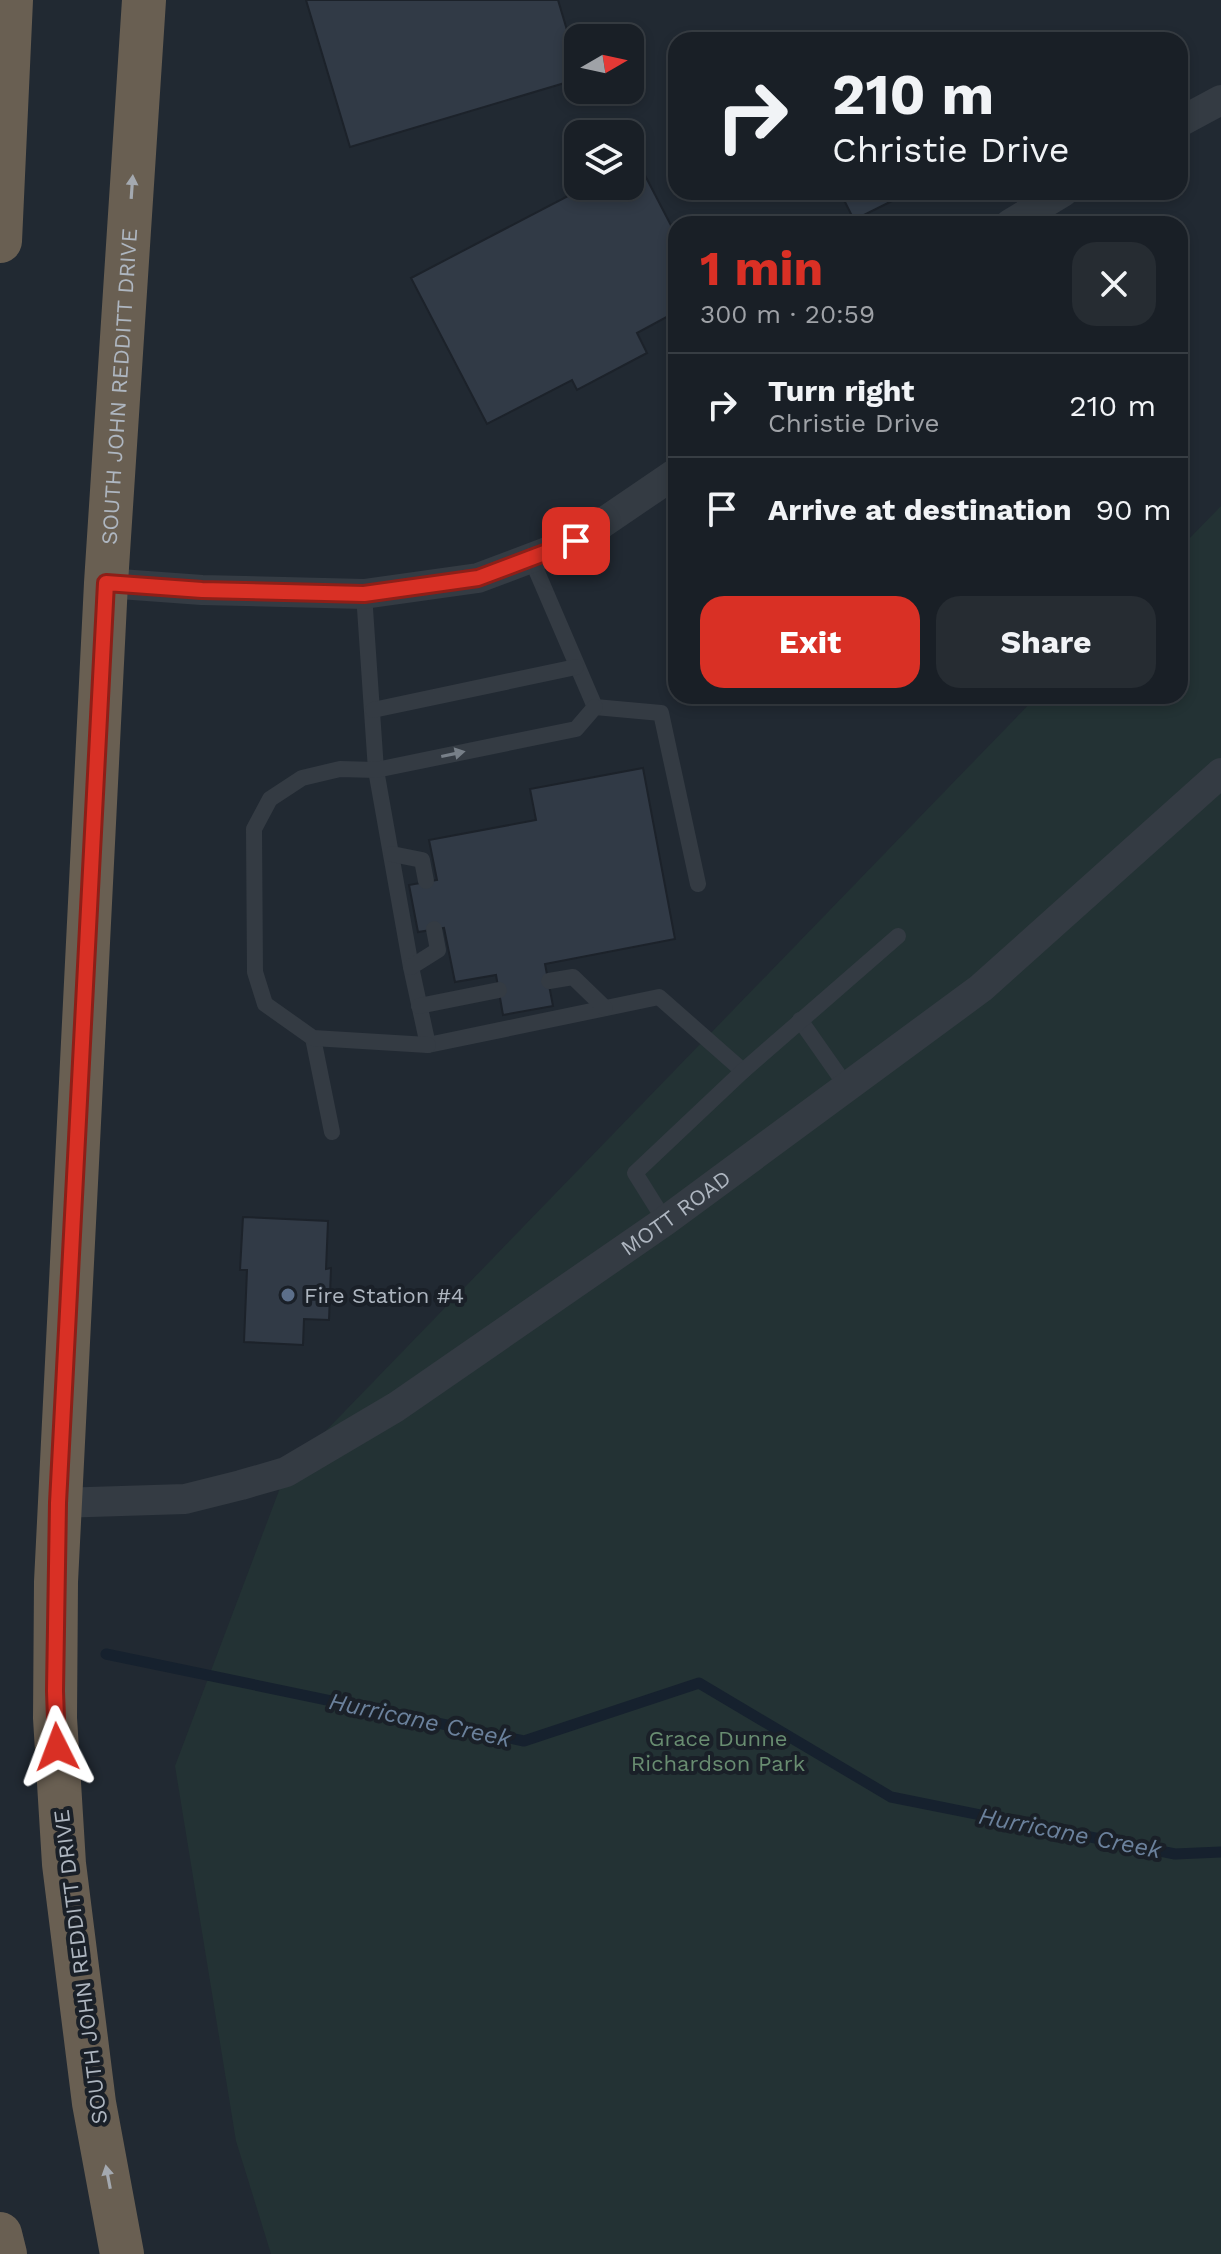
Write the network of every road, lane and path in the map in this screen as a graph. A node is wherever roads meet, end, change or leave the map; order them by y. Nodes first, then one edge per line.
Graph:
1 (11, 0) edge
2 (144, 0) edge
3 (1221, 100) edge
4 (1188, 118) edge
5 (1050, 200) edge
6 (1023, 216) edge
7 (0, 241) edge
8 (668, 478) edge
9 (531, 558) junction
10 (106, 583) junction
11 (364, 594) junction
12 (576, 667) junction
13 (595, 707) junction
14 (373, 710) junction
15 (376, 770) junction
16 (1221, 773) edge
17 (392, 854) junction
18 (426, 881) dead end
19 (698, 884) dead end
20 (434, 929) dead end
21 (898, 936) dead end
22 (411, 967) junction
23 (549, 981) dead end
24 (499, 990) dead end
25 (419, 1006) junction
26 (605, 1008) junction
27 (800, 1020) junction
28 (313, 1038) junction
29 (428, 1045) junction
30 (743, 1071) junction
31 (847, 1087) junction
32 (332, 1132) dead end
33 (665, 1221) junction
34 (58, 1503) junction
35 (0, 2234) edge
36 (5, 2254) edge
37 (122, 2254) edge

1 - 7 highway
10 -> 2 highway, SOUTH JOHN REDDITT DRIVE
3 - 4 street
5 - 6 street
8 - 9 street
9 - 11 street
9 - 12 lane
10 - 11 street
10 - 34 highway, SOUTH JOHN REDDITT DRIVE
11 - 14 lane
12 - 13 lane
12 - 14 lane
15 -> 13 lane
13 - 19 lane
14 - 15 lane
15 - 17 lane
15 - 28 lane
16 - 31 street, MOTT ROAD
17 - 18 lane
17 - 22 lane
20 - 22 lane
21 - 27 lane
22 - 25 lane
23 - 26 lane
24 - 25 lane
25 - 29 lane
26 - 29 lane
26 - 30 lane
27 - 30 lane
27 - 31 lane
28 - 29 lane
28 - 32 lane
30 - 33 lane
31 - 33 street, MOTT ROAD
33 - 34 street, MOTT ROAD
37 -> 34 highway, SOUTH JOHN REDDITT DRIVE
35 - 36 highway

